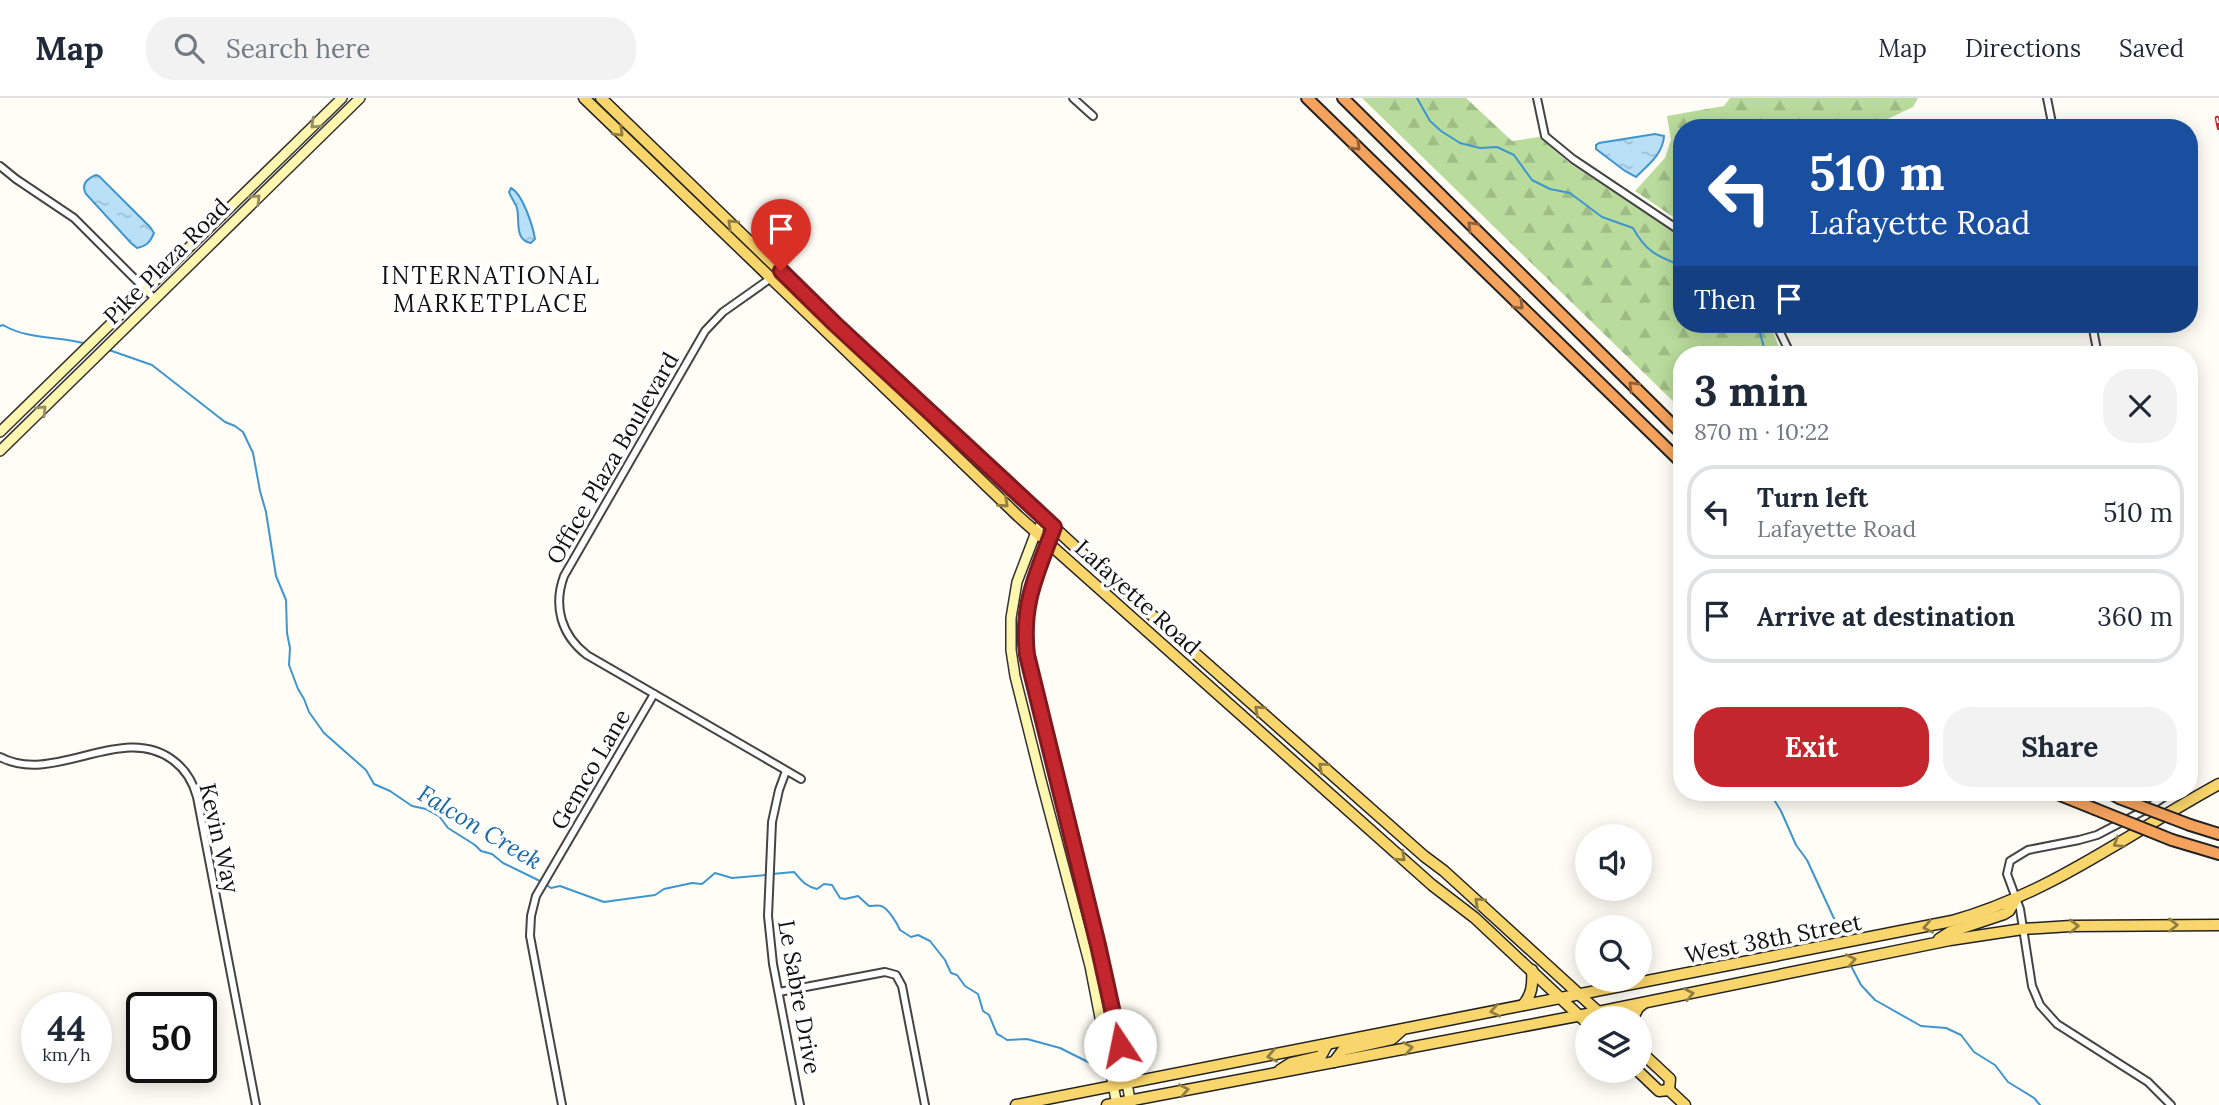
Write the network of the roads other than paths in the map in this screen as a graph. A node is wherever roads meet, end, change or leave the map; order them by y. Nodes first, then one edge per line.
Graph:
1 (342, 98) edge
2 (360, 98) edge
3 (584, 98) edge
4 (601, 98) edge
5 (1073, 98) edge
6 (1307, 98) edge
7 (1343, 98) edge
8 (1538, 98) edge
9 (2047, 98) edge
10 (1093, 116) dead end
11 (2051, 119) edge
12 (300, 139) junction
13 (309, 148) junction
14 (0, 166) edge
15 (1673, 226) edge
16 (781, 271) junction
17 (772, 279) junction
18 (146, 290) junction
19 (155, 299) junction
20 (1673, 425) edge
21 (0, 432) edge
22 (0, 451) edge
23 (1673, 454) edge
24 (1045, 519) junction
25 (1054, 527) junction
26 (1037, 532) junction
27 (1048, 542) junction
28 (654, 694) junction
29 (0, 757) edge
30 (786, 771) junction
31 (801, 779) dead end
32 (2219, 784) edge
33 (2198, 796) edge
34 (2075, 801) edge
35 (2128, 801) edge
36 (2158, 801) edge
37 (2189, 801) edge
38 (2219, 834) edge
39 (2219, 854) edge
40 (2016, 900) junction
41 (2219, 925) edge
42 (2023, 929) junction
43 (1933, 943) junction
44 (1532, 970) junction
45 (779, 992) junction
46 (1580, 995) junction
47 (1562, 998) junction
48 (1644, 1003) junction
49 (1523, 1005) junction
50 (1592, 1006) edge
51 (1634, 1006) edge
52 (1640, 1006) edge
53 (1575, 1011) edge
54 (1575, 1020) edge
55 (1405, 1029) junction
56 (1327, 1045) junction
57 (1334, 1062) junction
58 (1652, 1062) edge
59 (1277, 1072) junction
60 (1650, 1083) edge
61 (1127, 1084) junction
62 (1114, 1086) junction
63 (1669, 1090) junction
64 (1130, 1103) edge
65 (1114, 1104) edge
66 (256, 1105) edge
67 (562, 1105) edge
68 (800, 1105) edge
69 (925, 1105) edge
70 (1016, 1105) edge
71 (1685, 1105) edge
72 (2171, 1105) edge

1 -> 12 main road, Pike Plaza Road
2 - 13 main road, Pike Plaza Road
3 -> 17 main road, Lafayette Road
16 -> 4 main road, Lafayette Road
5 - 10 street
6 -> 23 highway
20 -> 7 highway
8 - 15 street
9 - 11 street
12 - 13 main road
12 - 18 main road, Pike Plaza Road
19 -> 13 main road, Pike Plaza Road
14 - 18 street
16 - 17 street, Office Plaza Boulevard
16 - 24 main road, Lafayette Road
17 -> 26 main road, Lafayette Road
17 - 28 street, Office Plaza Boulevard
18 - 19 street
18 - 21 main road, Pike Plaza Road
22 -> 19 main road, Pike Plaza Road
24 - 25 main road, Lafayette Road
24 - 26 main road
25 - 27 main road
46 -> 25 main road, Lafayette Road
26 - 27 main road, Lafayette Road
26 - 62 main road
27 -> 44 main road, Lafayette Road
27 - 61 main road
28 - 30 street, Office Plaza Boulevard
28 - 67 street, Gemco Lane
29 - 66 street, Kevin Way
30 - 31 street, Office Plaza Boulevard
30 - 45 street, Le Sabre Drive
32 -> 33 main road, West 38th Street
34 - 39 highway, bridge
35 - 38 highway, bridge
36 - 40 street
37 -> 40 main road, West 38th Street
40 - 42 street
40 - 43 main road
40 -> 46 main road, West 38th Street
42 -> 41 main road, West 38th Street
42 - 43 main road, West 38th Street
42 - 72 street
48 -> 43 main road, West 38th Street
44 - 47 main road, Lafayette Road
44 - 49 main road
45 - 68 street, Le Sabre Drive
45 - 69 street
46 - 47 main road, West 38th Street
46 - 50 main road, Lafayette Road
47 - 49 main road, West 38th Street
47 - 53 main road, Lafayette Road
48 - 51 main road, West 38th Street
48 - 52 main road
49 -> 55 main road, West 38th Street
57 -> 54 main road, West 38th Street
55 - 56 main road, West 38th Street
55 - 57 main road
56 - 59 main road
56 -> 61 main road, West 38th Street
57 - 59 main road, West 38th Street
58 - 63 main road
64 -> 59 main road, West 38th Street
60 - 63 main road
61 - 62 main road, West 38th Street
61 - 64 main road
62 - 65 main road
62 - 70 main road, West 38th Street
63 - 71 main road
64 - 65 main road, West 38th Street

